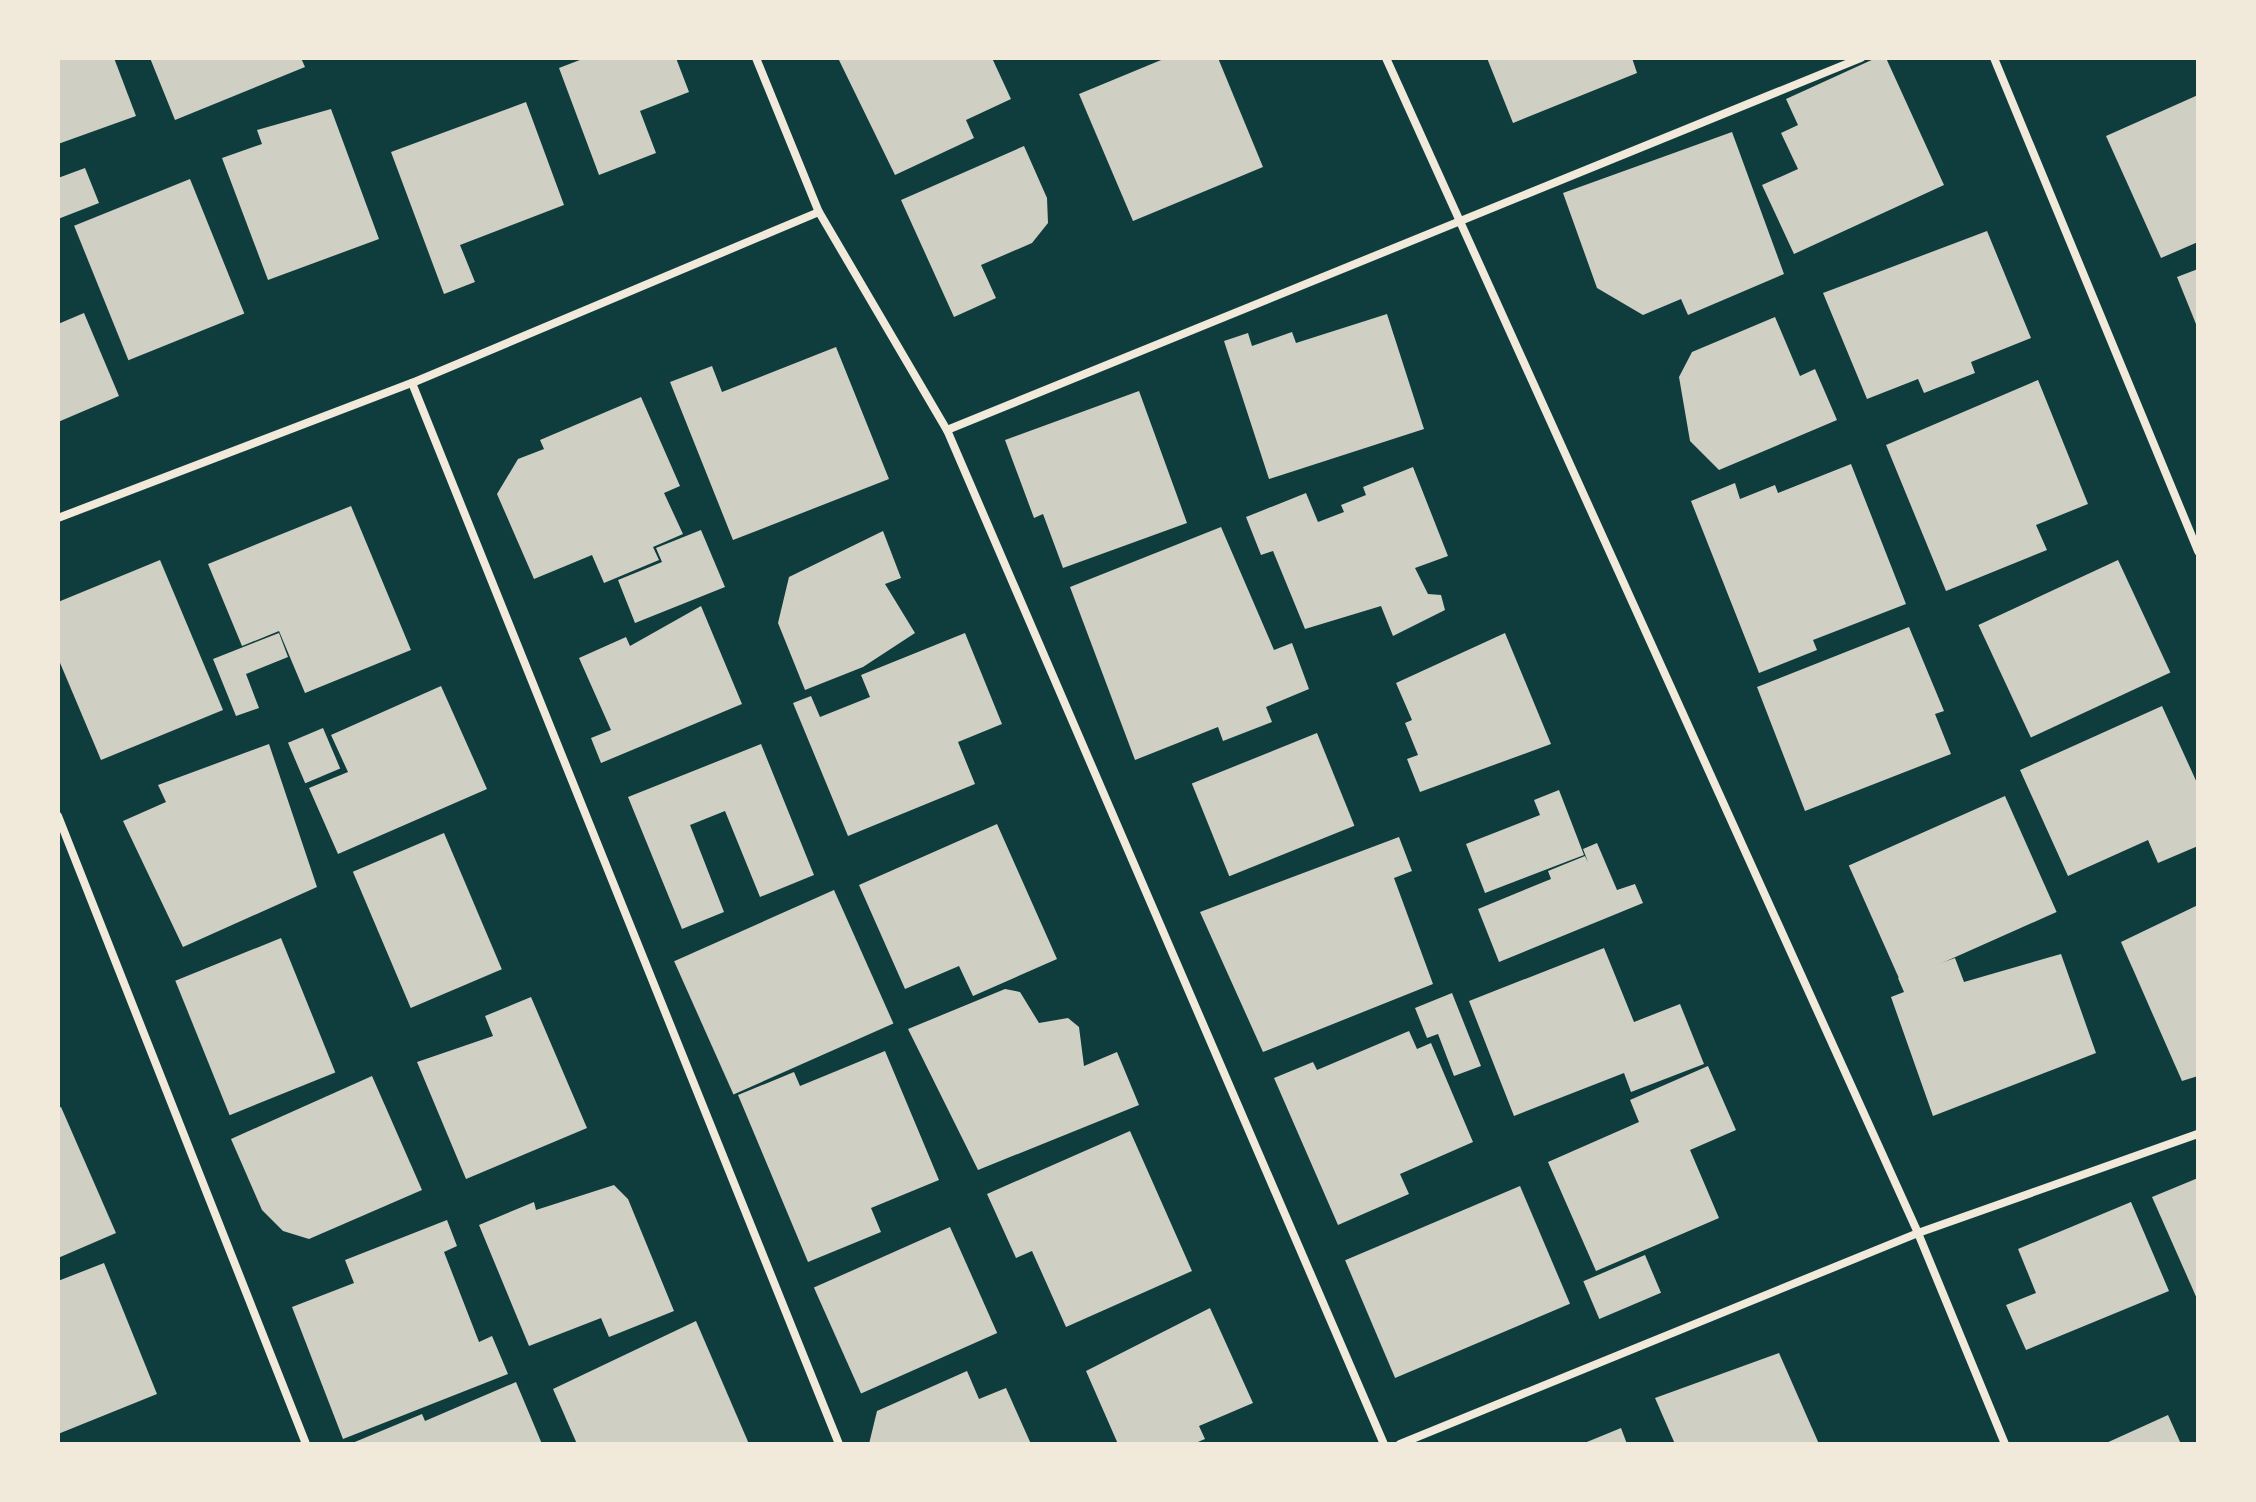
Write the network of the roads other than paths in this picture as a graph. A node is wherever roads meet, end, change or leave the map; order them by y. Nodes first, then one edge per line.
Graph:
1 (756, 58) edge
2 (1386, 58) edge
3 (1861, 58) edge
4 (1994, 58) edge
5 (819, 212) junction
6 (1458, 226) junction
7 (412, 383) junction
8 (947, 430) junction
9 (58, 518) edge
10 (2198, 551) edge
11 (58, 816) edge
12 (2198, 1134) edge
13 (1918, 1233) junction
14 (306, 1444) edge
15 (839, 1444) edge
16 (1384, 1444) edge
17 (1400, 1444) edge
18 (2005, 1444) edge

1 - 5 street
2 - 6 street
3 - 6 street
4 - 10 street
5 - 7 street
5 - 8 street
6 - 8 street
6 - 13 street
7 - 9 street
7 - 15 street
8 - 16 street
11 - 14 street
12 - 13 street
13 - 17 street
13 - 18 street

